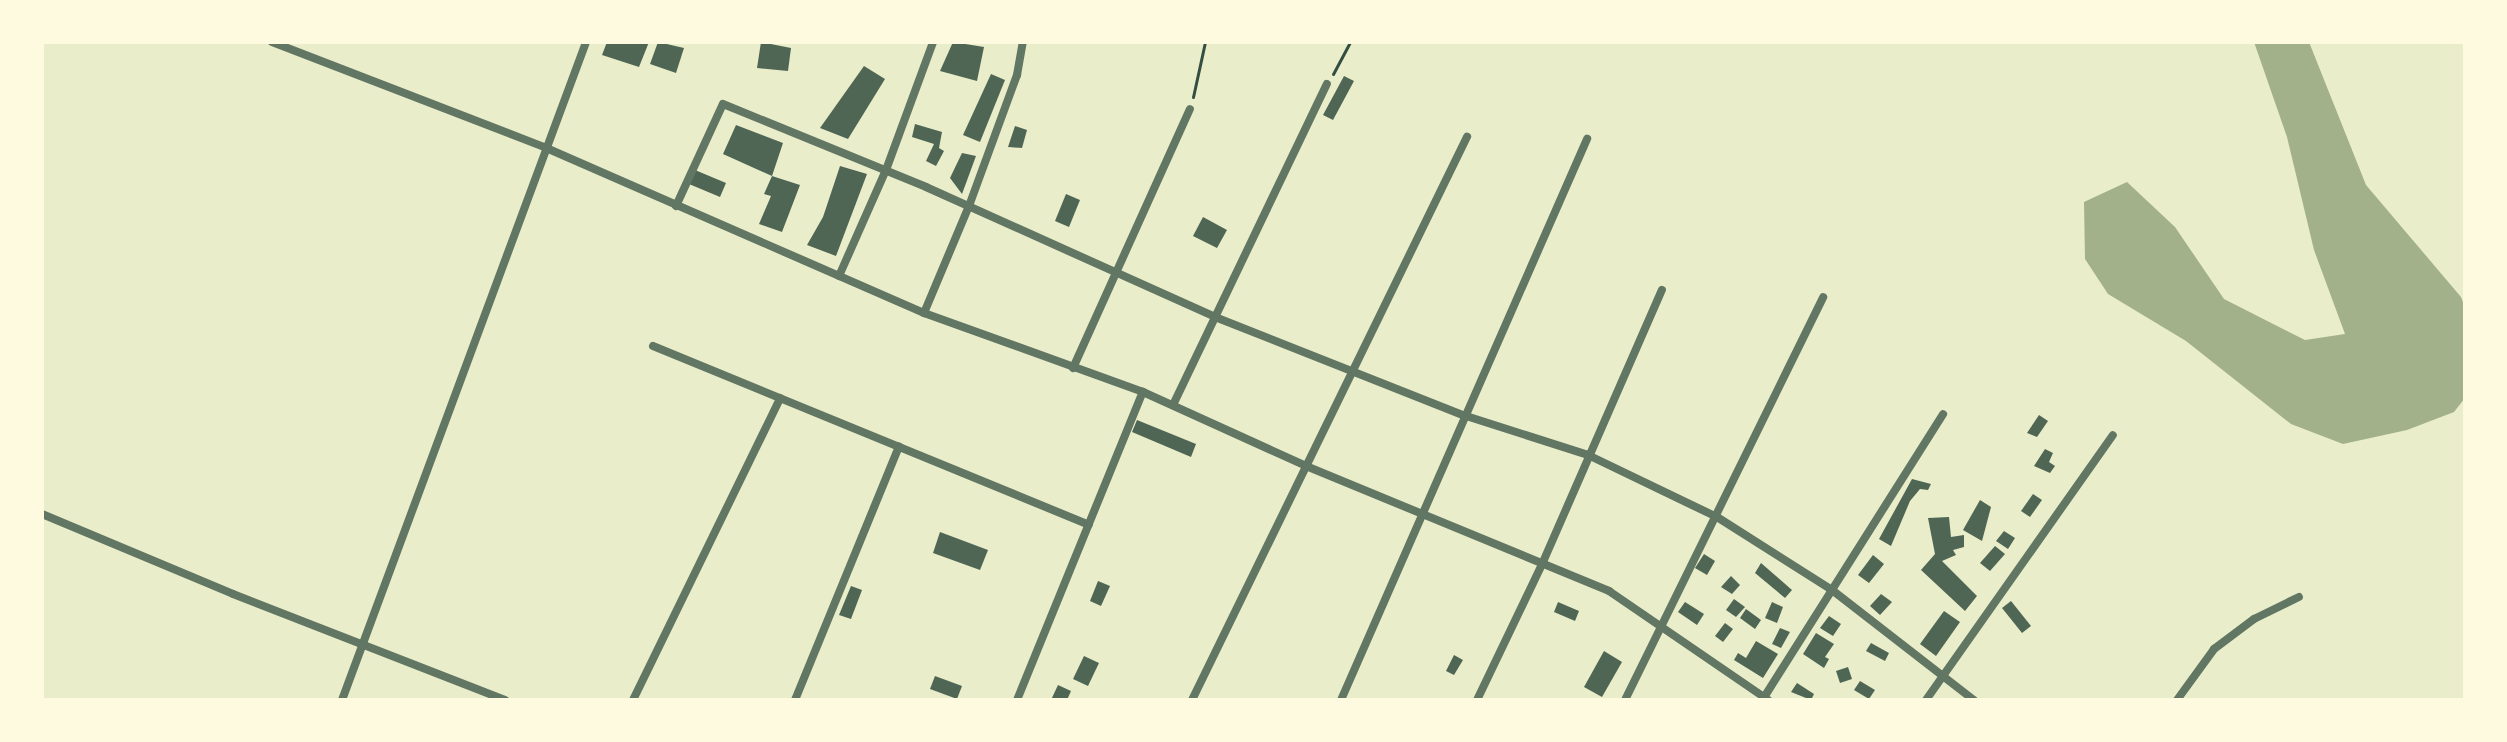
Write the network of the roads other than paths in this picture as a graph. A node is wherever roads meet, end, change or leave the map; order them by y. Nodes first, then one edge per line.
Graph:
1 (272, 42) edge
2 (586, 42) edge
3 (933, 42) edge
4 (1023, 42) edge
5 (1327, 84) road end
6 (1190, 109) road end
7 (1467, 137) dead end
8 (1587, 139) dead end
9 (544, 147) junction
10 (886, 170) junction
11 (676, 206) junction
12 (969, 206) junction
13 (1117, 273) junction
14 (839, 276) junction
15 (1662, 290) dead end
16 (1823, 297) dead end
17 (924, 313) junction
18 (1215, 317) junction
19 (653, 346) dead end
20 (1073, 368) junction
21 (1353, 371) junction
22 (1143, 392) junction
23 (780, 398) junction
24 (1173, 405) junction
25 (1943, 414) dead end
26 (1463, 415) junction
27 (2113, 435) dead end
28 (899, 447) junction
29 (1588, 455) junction
30 (1306, 466) junction
31 (1423, 511) junction
32 (42, 514) edge
33 (1717, 517) junction
34 (1089, 525) junction
35 (1543, 562) junction
36 (1832, 590) junction
37 (2299, 597) dead end
38 (1661, 626) junction
39 (364, 645) junction
40 (1943, 676) junction
41 (1765, 699) edge
42 (342, 700) edge
43 (505, 700) edge
44 (633, 700) edge
45 (795, 700) edge
46 (1017, 700) edge
47 (1192, 700) edge
48 (1341, 700) edge
49 (1477, 700) edge
50 (1625, 700) edge
51 (1926, 700) edge
52 (1974, 700) edge
53 (2177, 700) edge

1 - 9 street
2 - 9 street
3 - 10 street
4 - 12 street
5 - 18 street
6 - 13 street
7 - 21 street
8 - 26 street
9 - 11 street
9 - 39 street
10 - 11 street
10 - 12 street
10 - 14 street
11 - 14 street
12 - 13 street
12 - 17 street
13 - 18 street
13 - 20 street
14 - 17 street
15 - 29 street
16 - 33 street
17 - 20 street
18 - 21 street
18 - 24 street
19 - 23 street
20 - 22 street
21 - 26 street
21 - 30 street
22 - 24 street
22 - 34 street
23 - 28 street
23 - 44 street
24 - 30 street
25 - 36 street
26 - 29 street
26 - 31 street
27 - 40 street
28 - 34 street
28 - 45 street
29 - 33 street
29 - 35 street
30 - 31 street
30 - 47 street
31 - 35 street
31 - 48 street
32 - 39 street
33 - 36 street
33 - 38 street
34 - 46 street
35 - 38 street
35 - 49 street
36 - 40 street
36 - 41 street
37 - 53 street
38 - 41 street
38 - 50 street
39 - 42 street
39 - 43 street
40 - 51 street
40 - 52 street

